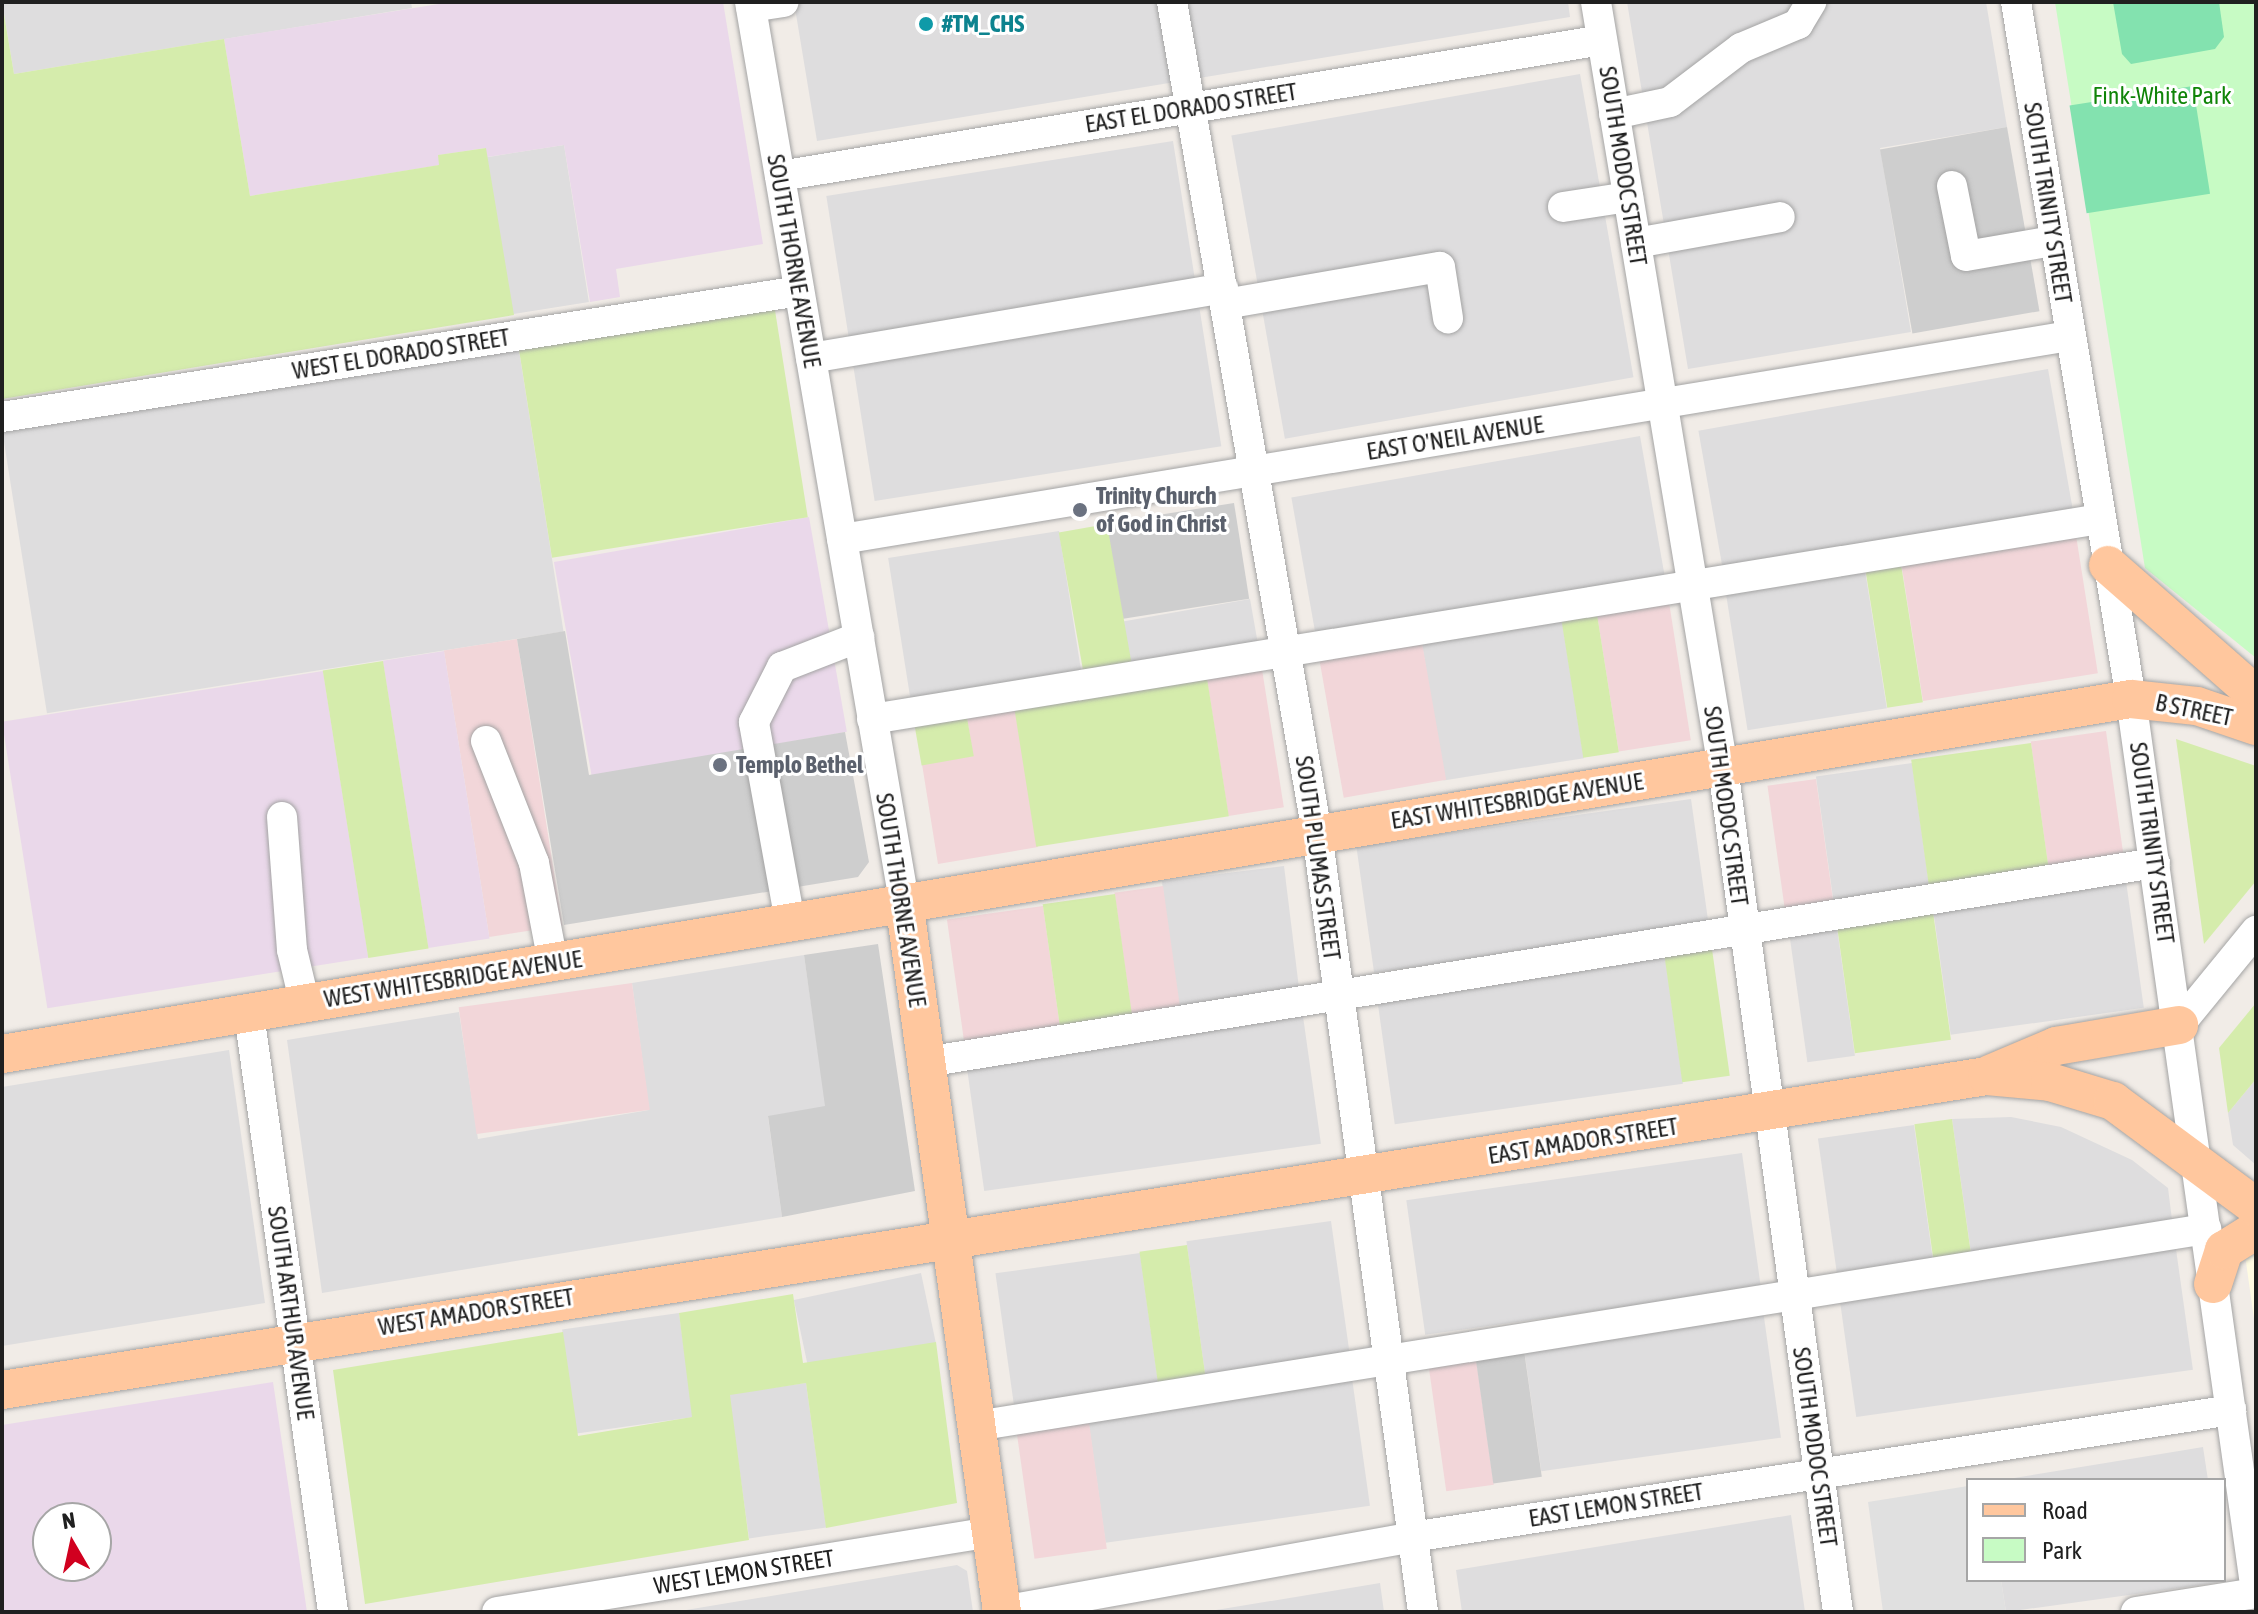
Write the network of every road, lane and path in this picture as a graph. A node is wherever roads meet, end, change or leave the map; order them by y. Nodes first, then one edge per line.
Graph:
1 (784, 2) edge
2 (1172, 2) edge
3 (1596, 2) edge
4 (1811, 2) edge
5 (2016, 2) edge
6 (750, 5) edge
7 (1602, 40) junction
8 (1191, 108) junction
9 (1614, 114) junction
10 (780, 176) junction
11 (1952, 186) dead end
12 (1628, 197) junction
13 (1563, 207) dead end
14 (1780, 217) dead end
15 (2053, 241) junction
16 (1636, 243) junction
17 (799, 291) junction
18 (1224, 296) junction
19 (1448, 318) dead end
20 (2069, 336) junction
21 (811, 358) junction
22 (1662, 404) junction
23 (2, 417) edge
24 (1254, 471) junction
25 (2100, 519) junction
26 (842, 539) junction
27 (2108, 565) junction
28 (1692, 587) junction
29 (859, 637) junction
30 (1285, 651) junction
31 (2256, 695) edge
32 (2131, 699) junction
33 (872, 719) junction
34 (2256, 726) edge
35 (486, 741) dead end
36 (1723, 768) junction
37 (282, 817) dead end
38 (1317, 833) junction
39 (2155, 863) junction
40 (904, 901) junction
41 (790, 921) junction
42 (1743, 929) junction
43 (2251, 946) edge
44 (553, 963) junction
45 (1338, 994) junction
46 (305, 1004) junction
47 (249, 1014) junction
48 (2179, 1025) junction
49 (2, 1054) edge
50 (926, 1062) junction
51 (1987, 1076) junction
52 (1768, 1112) junction
53 (2196, 1159) junction
54 (1363, 1176) junction
55 (2256, 1207) edge
56 (2206, 1229) junction
57 (2256, 1230) edge
58 (950, 1235) junction
59 (2213, 1284) junction
60 (1794, 1295) junction
61 (295, 1342) junction
62 (1387, 1358) junction
63 (2, 1390) edge
64 (2231, 1410) junction
65 (976, 1426) junction
66 (1818, 1473) junction
67 (991, 1532) junction
68 (1412, 1537) junction
69 (2256, 1592) edge
70 (1002, 1611) edge
71 (333, 1612) edge
72 (497, 1612) edge
73 (1423, 1612) edge
74 (1838, 1612) edge
75 (2136, 1612) edge

1 - 6 street
2 - 8 street, SOUTH PLUMAS STREET
3 - 7 street, SOUTH MODOC STREET
4 - 9 street
5 - 15 street, SOUTH TRINITY STREET
6 - 10 street, SOUTH THORNE AVENUE
7 - 8 street, EAST EL DORADO STREET
7 - 9 street, SOUTH MODOC STREET
8 - 10 street, EAST EL DORADO STREET
8 - 18 street, SOUTH PLUMAS STREET
9 - 12 street, SOUTH MODOC STREET
10 - 17 street, SOUTH THORNE AVENUE
11 - 15 street
12 - 13 street
12 - 16 street, SOUTH MODOC STREET
14 - 16 street
15 - 20 street, SOUTH TRINITY STREET
16 - 22 street, SOUTH MODOC STREET
17 - 21 street, SOUTH THORNE AVENUE
17 - 23 street, WEST EL DORADO STREET
18 - 19 street
18 - 21 street
18 - 24 street, SOUTH PLUMAS STREET
20 - 22 street, EAST O'NEIL AVENUE
20 - 25 street, SOUTH TRINITY STREET
21 - 26 street, SOUTH THORNE AVENUE
22 - 24 street, EAST O'NEIL AVENUE
22 - 28 street, SOUTH MODOC STREET
24 - 26 street, EAST O'NEIL AVENUE
24 - 30 street, SOUTH PLUMAS STREET
25 - 27 street, SOUTH TRINITY STREET
25 - 28 street
26 - 29 street, SOUTH THORNE AVENUE
27 - 31 main road
27 - 32 street, SOUTH TRINITY STREET
28 - 30 street
28 - 36 street, SOUTH MODOC STREET
29 - 33 street, SOUTH THORNE AVENUE
29 - 41 street
30 - 33 street
30 - 38 street, SOUTH PLUMAS STREET
32 - 34 main road, B STREET
32 - 36 main road, EAST WHITESBRIDGE AVENUE
32 - 39 street, SOUTH TRINITY STREET
33 - 40 street, SOUTH THORNE AVENUE
35 - 44 street
36 - 38 main road, EAST WHITESBRIDGE AVENUE
36 - 42 street, SOUTH MODOC STREET
37 - 46 street
38 - 40 main road, EAST WHITESBRIDGE AVENUE
38 - 45 street, SOUTH PLUMAS STREET
39 - 42 street
39 - 48 street, SOUTH TRINITY STREET
40 - 41 main road, WEST WHITESBRIDGE AVENUE
40 - 50 main road, SOUTH THORNE AVENUE
41 - 44 main road, WEST WHITESBRIDGE AVENUE
42 - 45 street
42 - 52 street, SOUTH MODOC STREET
43 - 48 street
44 - 46 main road, WEST WHITESBRIDGE AVENUE
45 - 50 street
45 - 54 street, SOUTH PLUMAS STREET
46 - 47 main road, WEST WHITESBRIDGE AVENUE
47 - 49 main road, WEST WHITESBRIDGE AVENUE
47 - 61 street, SOUTH ARTHUR AVENUE
48 - 51 main road
48 - 53 street, SOUTH TRINITY STREET
50 - 58 main road, SOUTH THORNE AVENUE
51 - 52 main road, EAST AMADOR STREET
51 - 53 main road, EAST AMADOR STREET
52 - 54 main road, EAST AMADOR STREET
52 - 60 street, SOUTH MODOC STREET
53 - 55 main road, EAST AMADOR STREET
53 - 56 street, SOUTH TRINITY STREET
54 - 58 main road, EAST AMADOR STREET
54 - 62 street, SOUTH PLUMAS STREET
56 - 59 street, SOUTH TRINITY STREET
56 - 60 street
57 - 59 main road
58 - 61 main road, WEST AMADOR STREET
58 - 65 main road, SOUTH THORNE AVENUE
59 - 64 street, SOUTH TRINITY STREET
60 - 62 street
60 - 66 street, SOUTH MODOC STREET
61 - 63 main road, WEST AMADOR STREET
61 - 71 street, SOUTH ARTHUR AVENUE
62 - 65 street
62 - 68 street, SOUTH PLUMAS STREET
64 - 66 street, EAST LEMON STREET
64 - 69 street, SOUTH TRINITY STREET
65 - 67 main road, SOUTH THORNE AVENUE
66 - 68 street, EAST LEMON STREET
66 - 74 street, SOUTH MODOC STREET
67 - 70 main road, SOUTH THORNE AVENUE
67 - 72 street, WEST LEMON STREET
68 - 70 street, EAST LEMON STREET
68 - 73 street, SOUTH PLUMAS STREET
69 - 75 street

